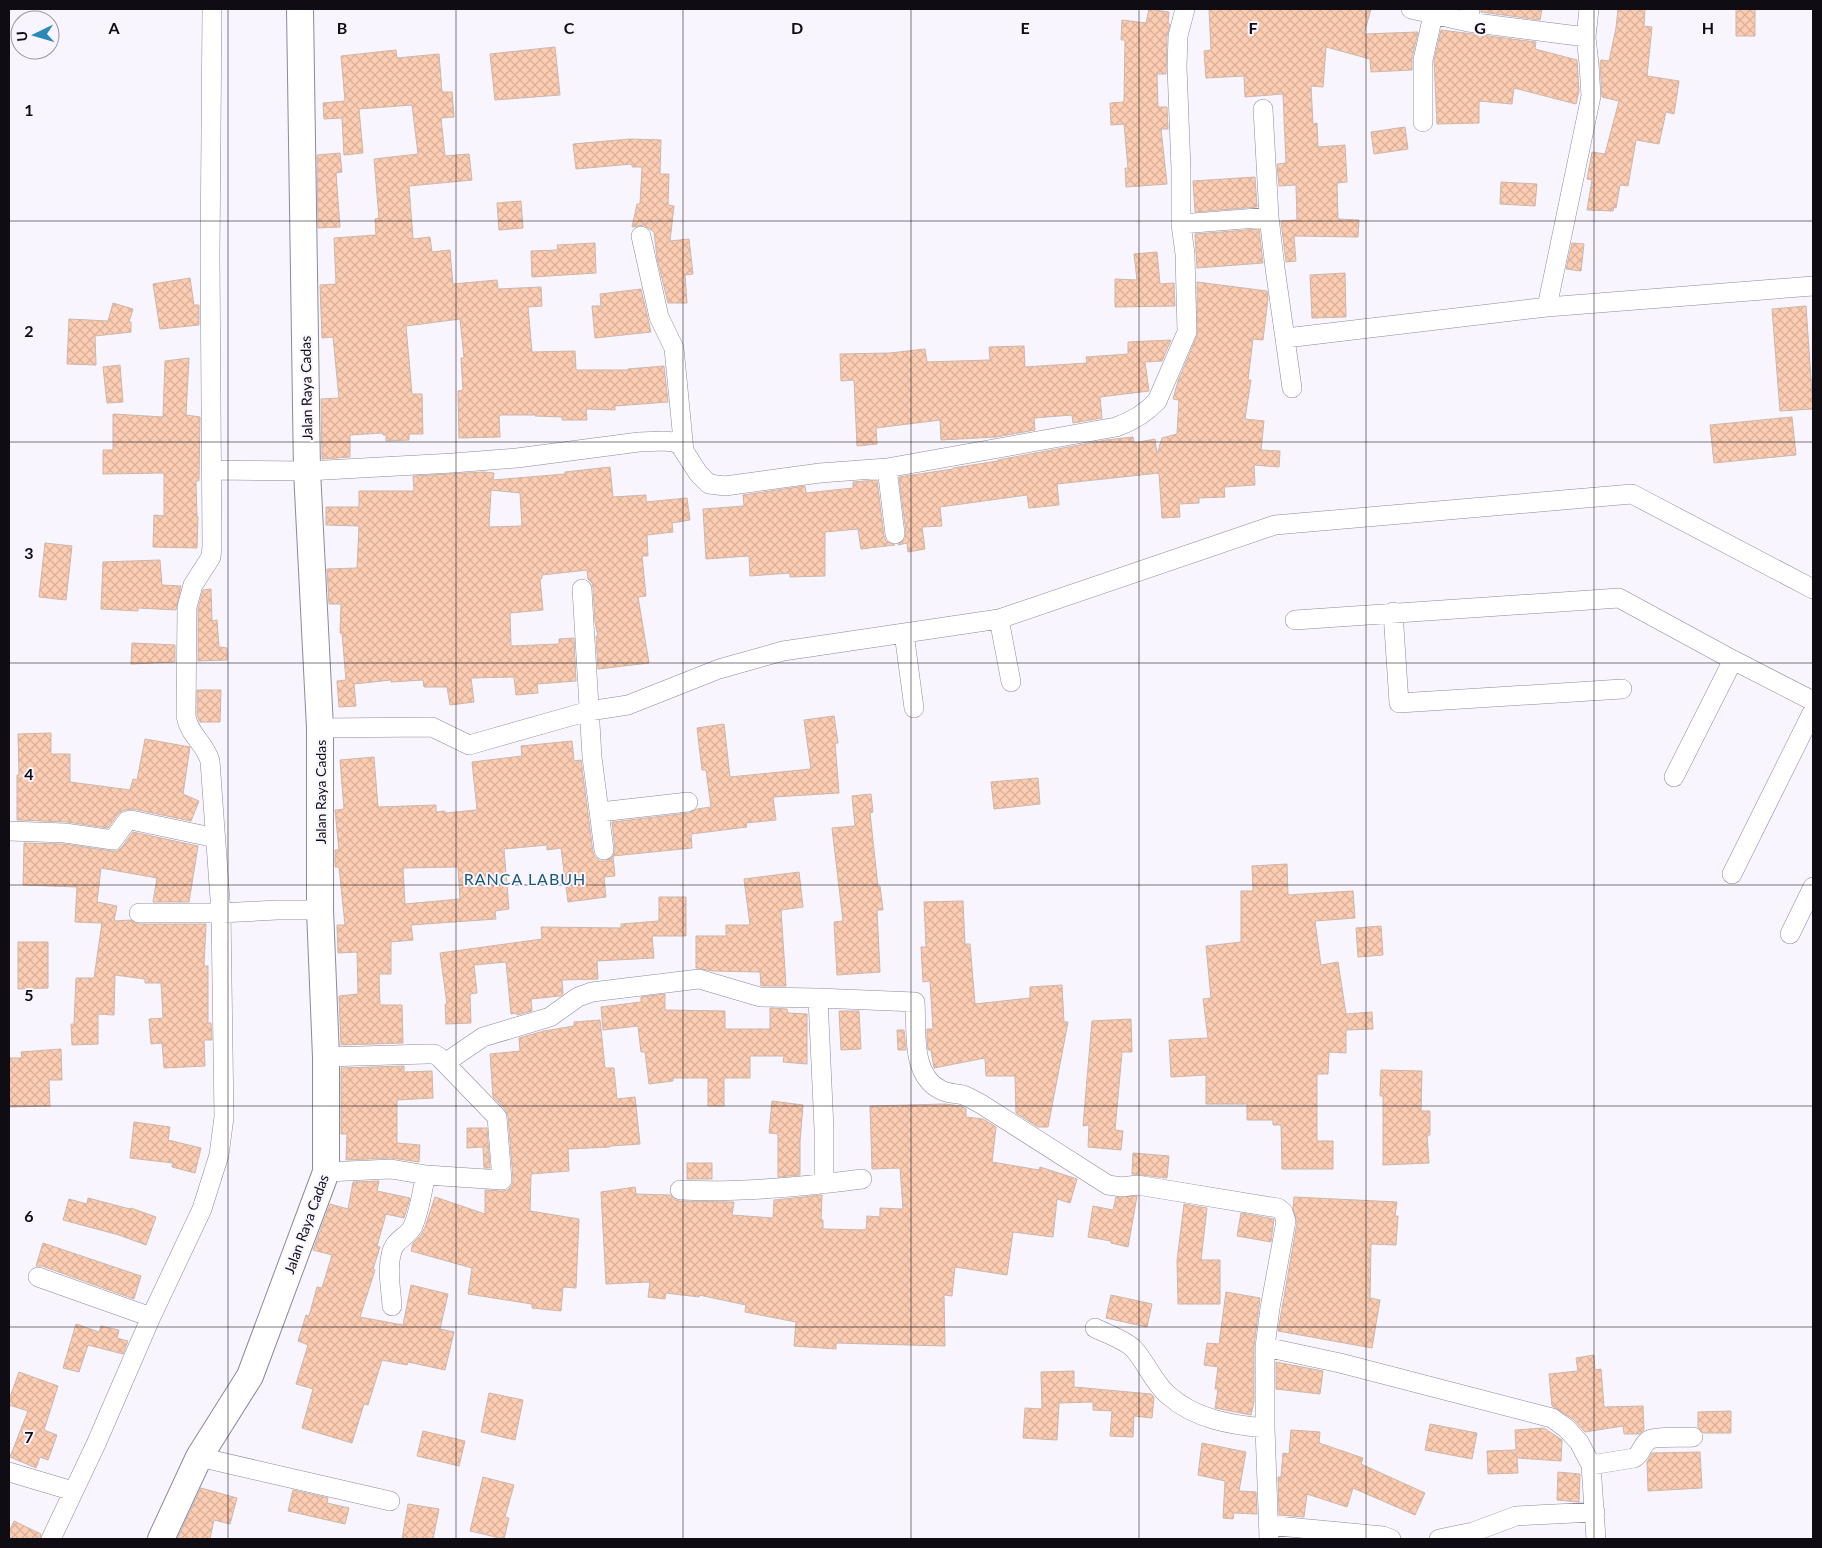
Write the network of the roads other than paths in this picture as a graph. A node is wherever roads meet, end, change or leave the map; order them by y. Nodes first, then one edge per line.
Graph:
1 (212, 9) edge
2 (300, 9) edge
3 (1185, 9) edge
4 (1411, 9) edge
5 (1589, 9) edge
6 (1433, 15) junction
7 (1469, 15) edge
8 (1586, 37) junction
9 (1264, 109) dead end
10 (1423, 122) dead end
11 (1270, 217) junction
12 (1181, 224) junction
13 (641, 236) dead end
14 (1813, 286) edge
15 (1547, 307) junction
16 (1286, 338) junction
17 (1292, 388) dead end
18 (684, 451) junction
19 (887, 468) junction
20 (221, 470) junction
21 (307, 471) junction
22 (895, 534) dead end
23 (582, 589) dead end
24 (1813, 589) edge
25 (1393, 612) junction
26 (999, 618) junction
27 (1294, 620) dead end
28 (904, 633) junction
29 (1733, 660) junction
30 (1011, 682) dead end
31 (1622, 689) dead end
32 (1813, 701) edge
33 (914, 708) dead end
34 (589, 711) junction
35 (1813, 711) edge
36 (320, 728) junction
37 (1674, 777) dead end
38 (688, 802) dead end
39 (600, 812) junction
40 (9, 831) edge
41 (216, 838) junction
42 (604, 850) dead end
43 (1732, 874) dead end
44 (1813, 887) edge
45 (320, 910) junction
46 (139, 913) dead end
47 (221, 913) junction
48 (1807, 917) edge
49 (1790, 934) dead end
50 (818, 998) junction
51 (326, 1057) junction
52 (445, 1063) junction
53 (326, 1172) junction
54 (426, 1175) junction
55 (862, 1179) dead end
56 (824, 1184) junction
57 (680, 1190) dead end
58 (38, 1277) dead end
59 (392, 1306) dead end
60 (151, 1317) junction
61 (1095, 1328) dead end
62 (1265, 1347) junction
63 (1265, 1428) junction
64 (1693, 1437) dead end
65 (199, 1457) junction
66 (1591, 1465) junction
67 (9, 1472) edge
68 (73, 1491) junction
69 (390, 1501) dead end
70 (1595, 1512) junction
71 (1269, 1532) edge
72 (51, 1539) edge
73 (161, 1539) edge
74 (1391, 1539) edge
75 (1439, 1539) edge
76 (1596, 1539) edge

1 - 20 street
2 - 21 street, Jalan Raya Cadas
3 - 12 street
4 - 6 street
5 - 8 street
6 - 7 street
6 - 10 street
7 - 8 street
8 - 15 street
9 - 11 street
11 - 12 street
11 - 16 street
12 - 19 street
13 - 18 street
14 - 15 street
15 - 16 street
16 - 17 street
18 - 19 street
18 - 21 street
19 - 22 street
20 - 21 street
20 - 41 street
21 - 36 street, Jalan Raya Cadas
23 - 34 street
24 - 26 street
25 - 27 street
25 - 29 street
25 - 31 street
26 - 28 street
26 - 30 street
28 - 33 street
28 - 34 street
29 - 32 street
29 - 37 street
34 - 36 street
34 - 39 street
35 - 43 street
36 - 45 street, Jalan Raya Cadas
38 - 39 street
39 - 42 street
40 - 41 street
41 - 47 street
44 - 48 street
45 - 47 street
45 - 51 street, Jalan Raya Cadas
46 - 47 street
47 - 60 street
48 - 49 street
50 - 52 street
50 - 56 street
50 - 62 street
51 - 52 street
51 - 53 street, Jalan Raya Cadas
52 - 54 street
53 - 54 street
53 - 65 street, Jalan Raya Cadas
54 - 59 street
55 - 56 street
56 - 57 street
58 - 60 street
60 - 68 street
61 - 63 street
62 - 63 street
62 - 66 street
63 - 71 street
64 - 66 street
65 - 69 street
65 - 73 street, Jalan Raya Cadas
66 - 70 street
67 - 68 street
68 - 72 street
70 - 75 street
70 - 76 street
71 - 74 street

